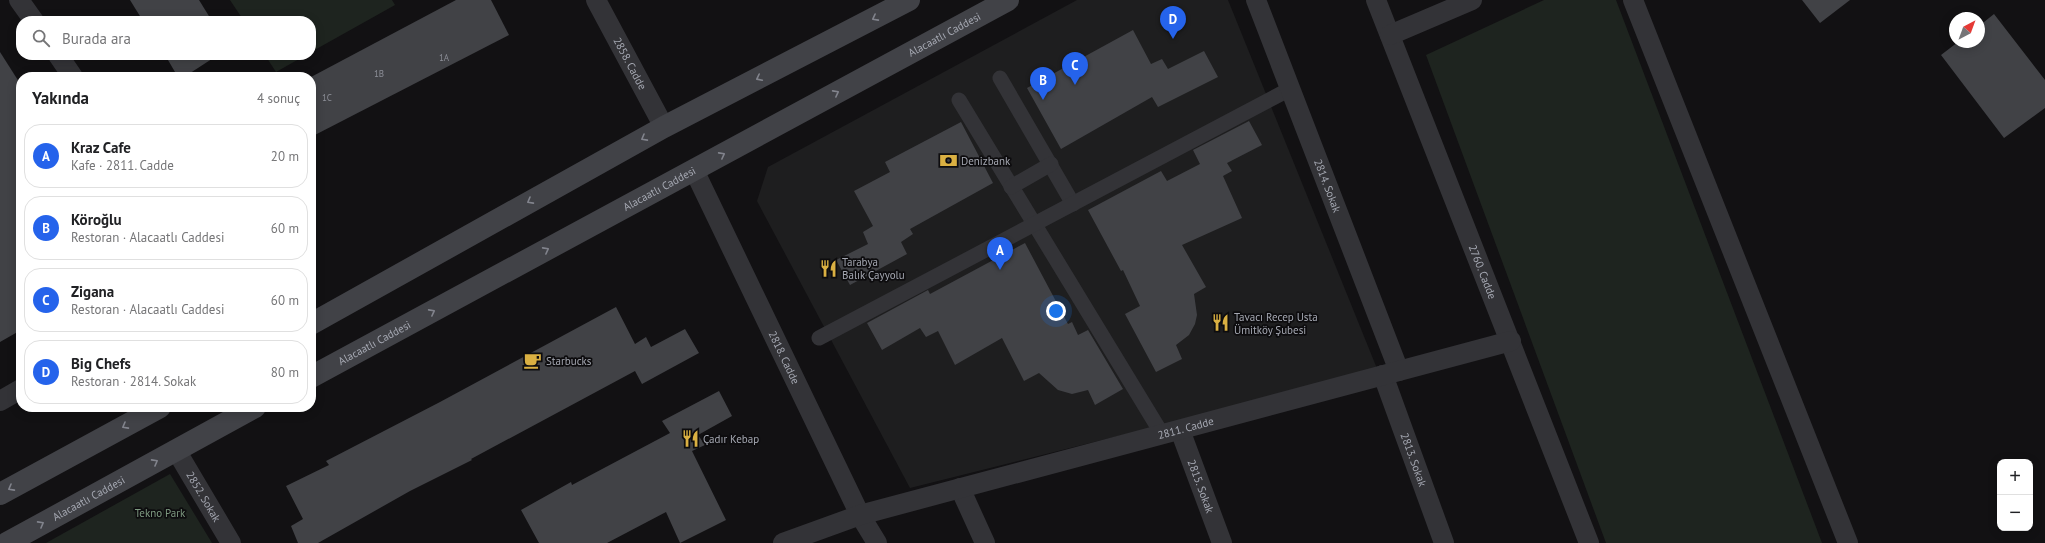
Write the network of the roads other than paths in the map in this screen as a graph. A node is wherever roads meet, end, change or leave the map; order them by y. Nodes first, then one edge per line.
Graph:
1 (19, 0) edge
2 (596, 0) edge
3 (909, 0) edge
4 (1008, 0) edge
5 (1256, 0) edge
6 (1376, 0) edge
7 (1472, 0) edge
8 (1633, 0) edge
9 (30, 16) edge
10 (1390, 35) junction
11 (61, 60) edge
12 (70, 72) edge
13 (1000, 78) dead end
14 (1290, 90) junction
15 (959, 100) dead end
16 (664, 127) junction
17 (1051, 164) junction
18 (694, 170) junction
19 (1012, 187) junction
20 (1074, 204) junction
21 (1034, 224) junction
22 (316, 321) edge
23 (819, 338) dead end
24 (1511, 341) junction
25 (1391, 373) junction
26 (316, 374) edge
27 (16, 392) edge
28 (0, 401) edge
29 (151, 412) edge
30 (246, 412) edge
31 (1171, 432) junction
32 (176, 450) junction
33 (960, 488) junction
34 (0, 494) edge
35 (860, 515) junction
36 (7, 543) edge
37 (231, 543) edge
38 (783, 543) edge
39 (877, 543) edge
40 (985, 543) edge
41 (1222, 543) edge
42 (1444, 543) edge
43 (1589, 543) edge
44 (1848, 543) edge

1 - 9 street
2 - 16 street, 2858. Cadde
3 -> 16 main road
18 -> 4 main road, Alacaatlı Caddesi
5 - 14 street, 2814. Sokak
6 - 10 street, 2760. Cadde
7 - 10 street
8 - 44 street
10 - 24 street, 2760. Cadde
11 - 12 street
13 - 17 street
14 - 20 street
14 - 25 street, 2814. Sokak
15 - 19 street
16 -> 22 main road
17 - 19 street
17 - 20 street
26 -> 18 main road, Alacaatlı Caddesi
18 - 35 street, 2818. Cadde
19 - 21 street
20 - 21 street
21 - 23 street
21 - 31 street
24 - 25 street, 2811. Cadde
24 - 43 street, 2760. Cadde
25 - 31 street, 2811. Cadde
25 - 42 street, 2813. Sokak
27 - 28 street
29 -> 34 main road
30 - 32 main road, Alacaatlı Caddesi
31 - 33 street, 2811. Cadde
31 - 41 street, 2815. Sokak
36 -> 32 main road, Alacaatlı Caddesi
32 - 37 street, 2852. Sokak
33 - 35 street, 2811. Cadde
33 - 40 street
35 - 38 street, 2811. Cadde
35 - 39 street, 2818. Cadde

